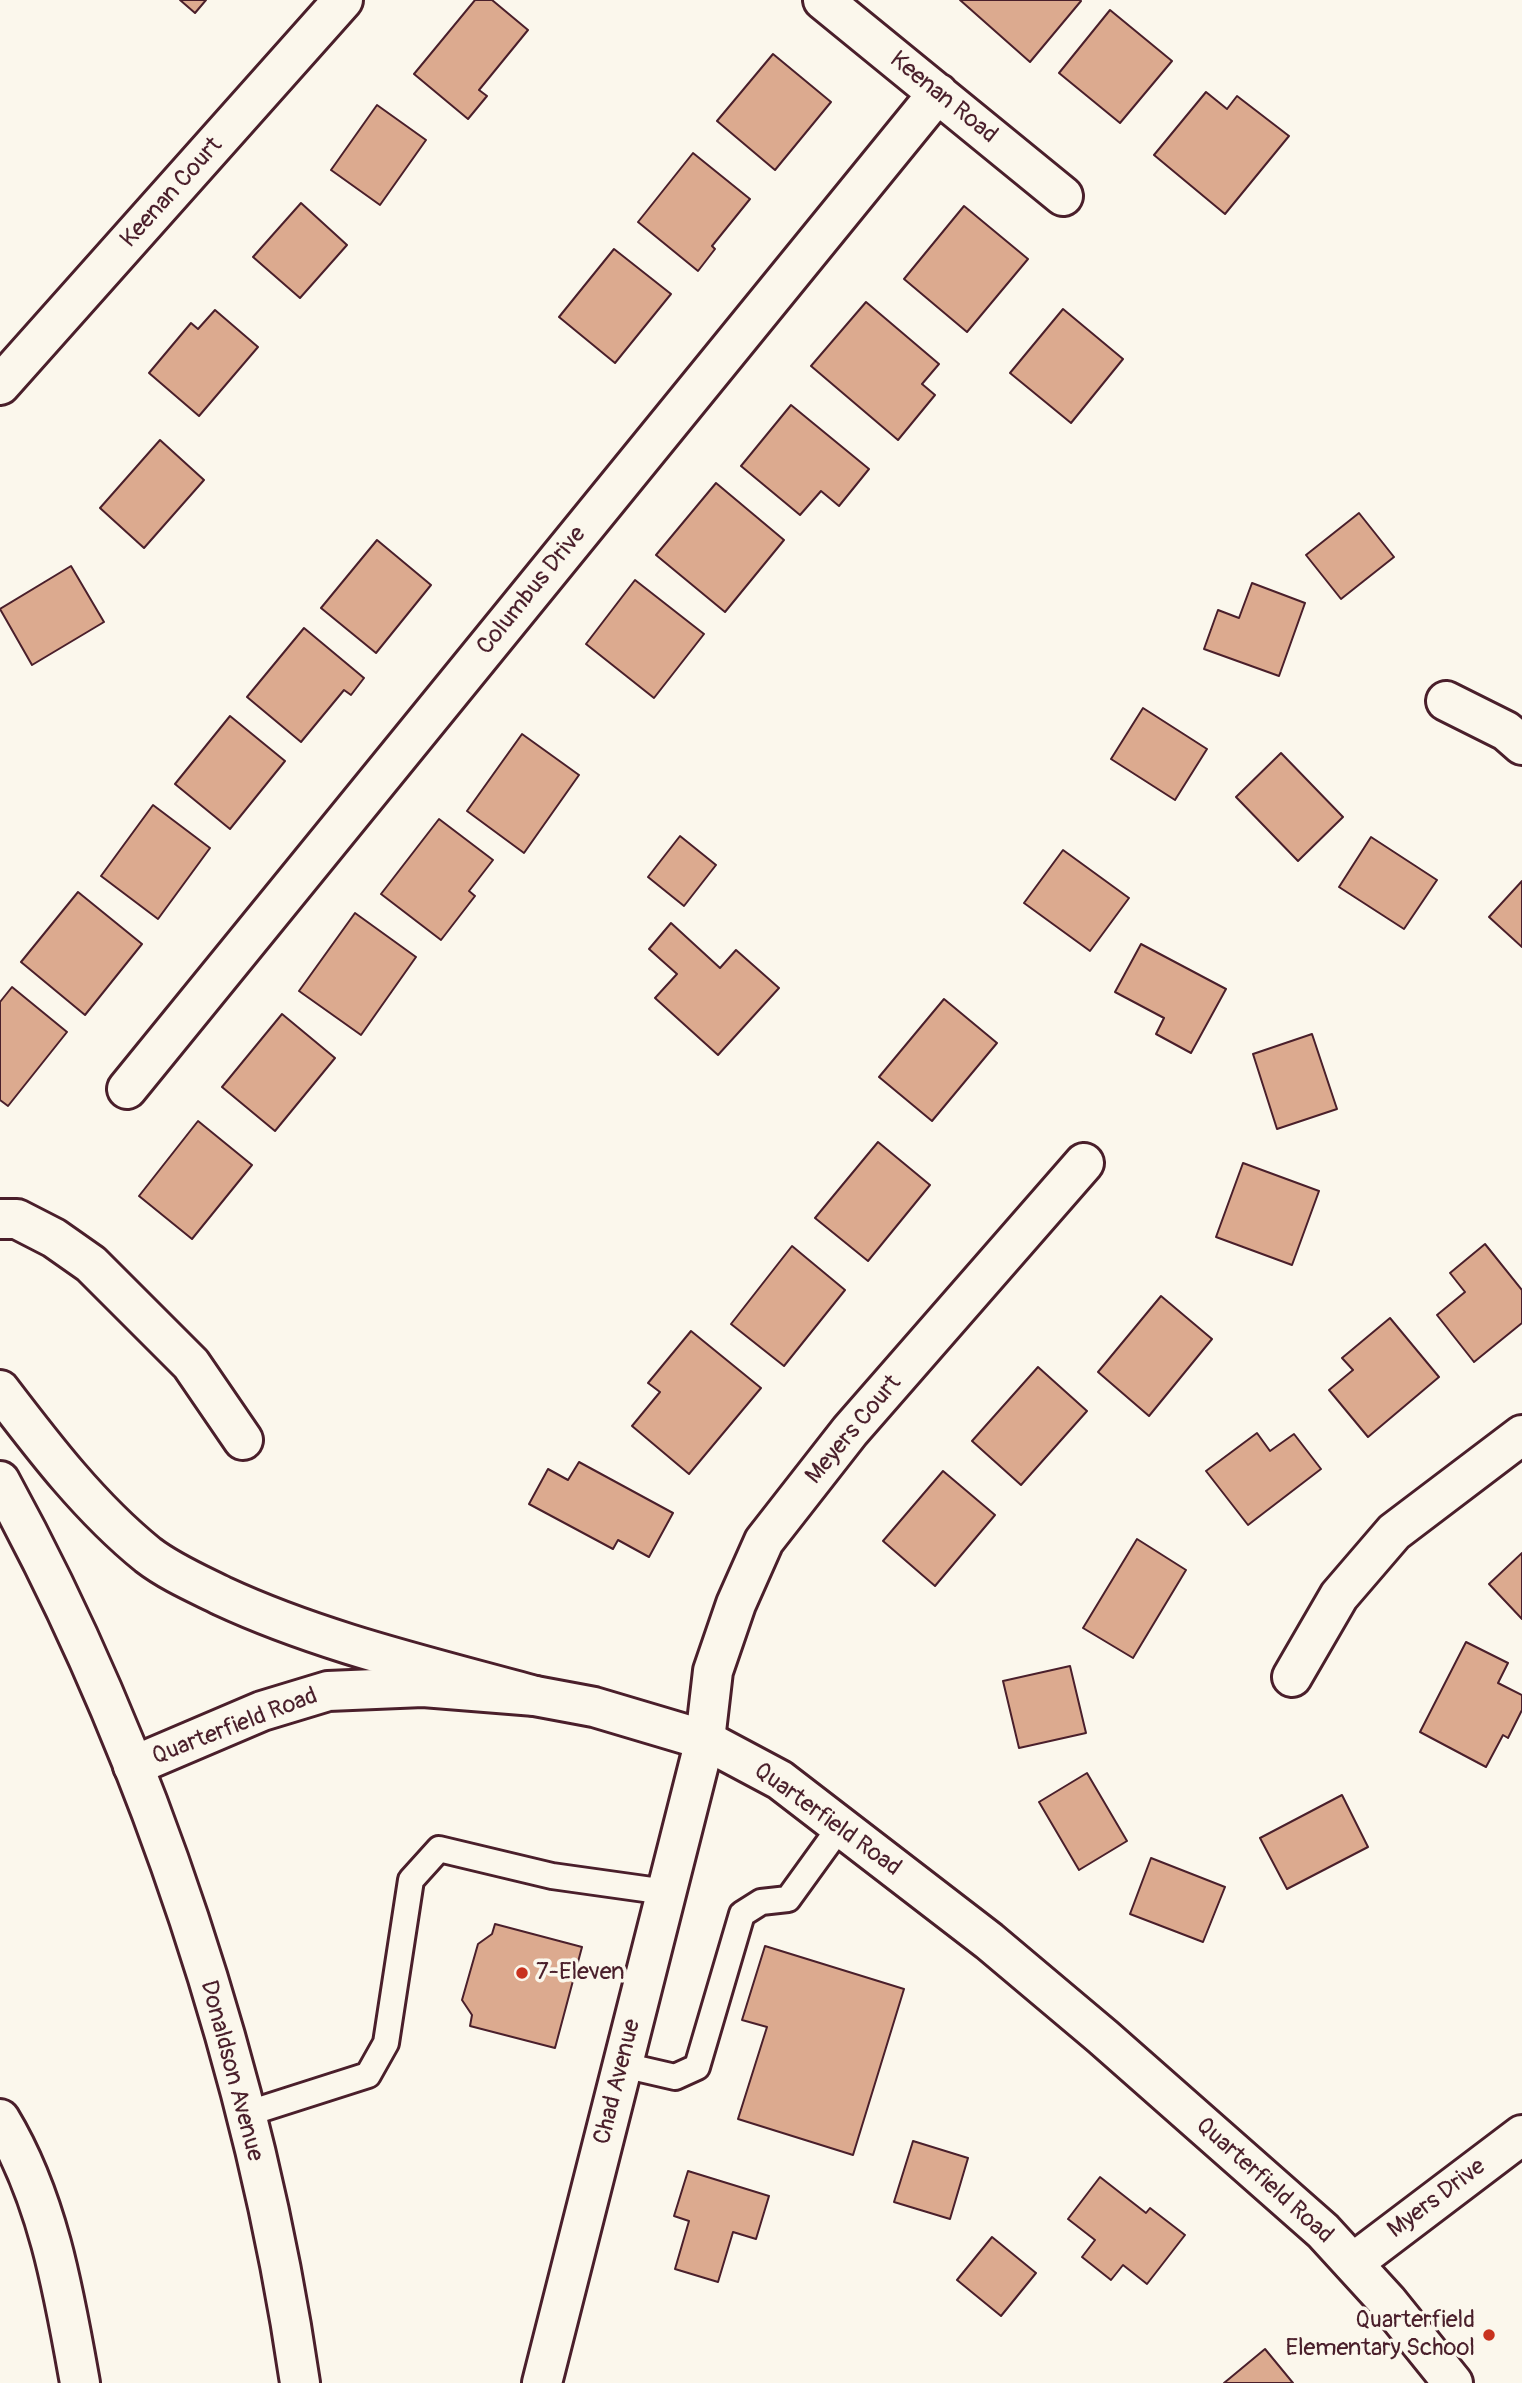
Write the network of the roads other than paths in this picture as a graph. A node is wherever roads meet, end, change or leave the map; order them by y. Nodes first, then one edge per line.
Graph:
1 (343, 0) edge
2 (824, 0) edge
3 (937, 93) junction
4 (1063, 196) dead end
5 (0, 385) edge
6 (1446, 701) dead end
7 (1522, 745) edge
8 (127, 1089) dead end
9 (1084, 1163) dead end
10 (0, 1219) edge
11 (0, 1390) edge
12 (1522, 1435) edge
13 (243, 1440) dead end
14 (0, 1481) edge
15 (1292, 1676) dead end
16 (535, 1696) junction
17 (705, 1740) junction
18 (133, 1766) junction
19 (840, 1827) junction
20 (666, 1892) junction
21 (623, 2065) junction
22 (246, 2114) junction
23 (0, 2119) edge
24 (1522, 2135) edge
25 (1353, 2263) junction
26 (80, 2383) edge
27 (300, 2383) edge
28 (542, 2383) edge
29 (1453, 2383) edge

1 - 5 street, Keenan Court
2 - 3 street, Keenan Road
3 - 4 street, Keenan Road
3 - 8 street, Columbus Drive
6 - 7 street
9 - 17 street, Meyers Court
10 - 13 street
11 - 16 street
12 - 15 street
14 - 18 street, Quarterfield Road
16 - 17 street, Quarterfield Road
16 - 18 street, Quarterfield Road
17 - 19 street, Quarterfield Road
17 - 20 street, Chad Avenue
18 - 22 street, Donaldson Avenue
19 - 21 lane
19 - 25 street, Quarterfield Road
20 - 21 street, Chad Avenue
20 - 22 lane
21 - 28 street, Chad Avenue
22 - 27 street, Donaldson Avenue
23 - 26 street
24 - 25 street, Myers Drive
25 - 29 street, Quarterfield Road

